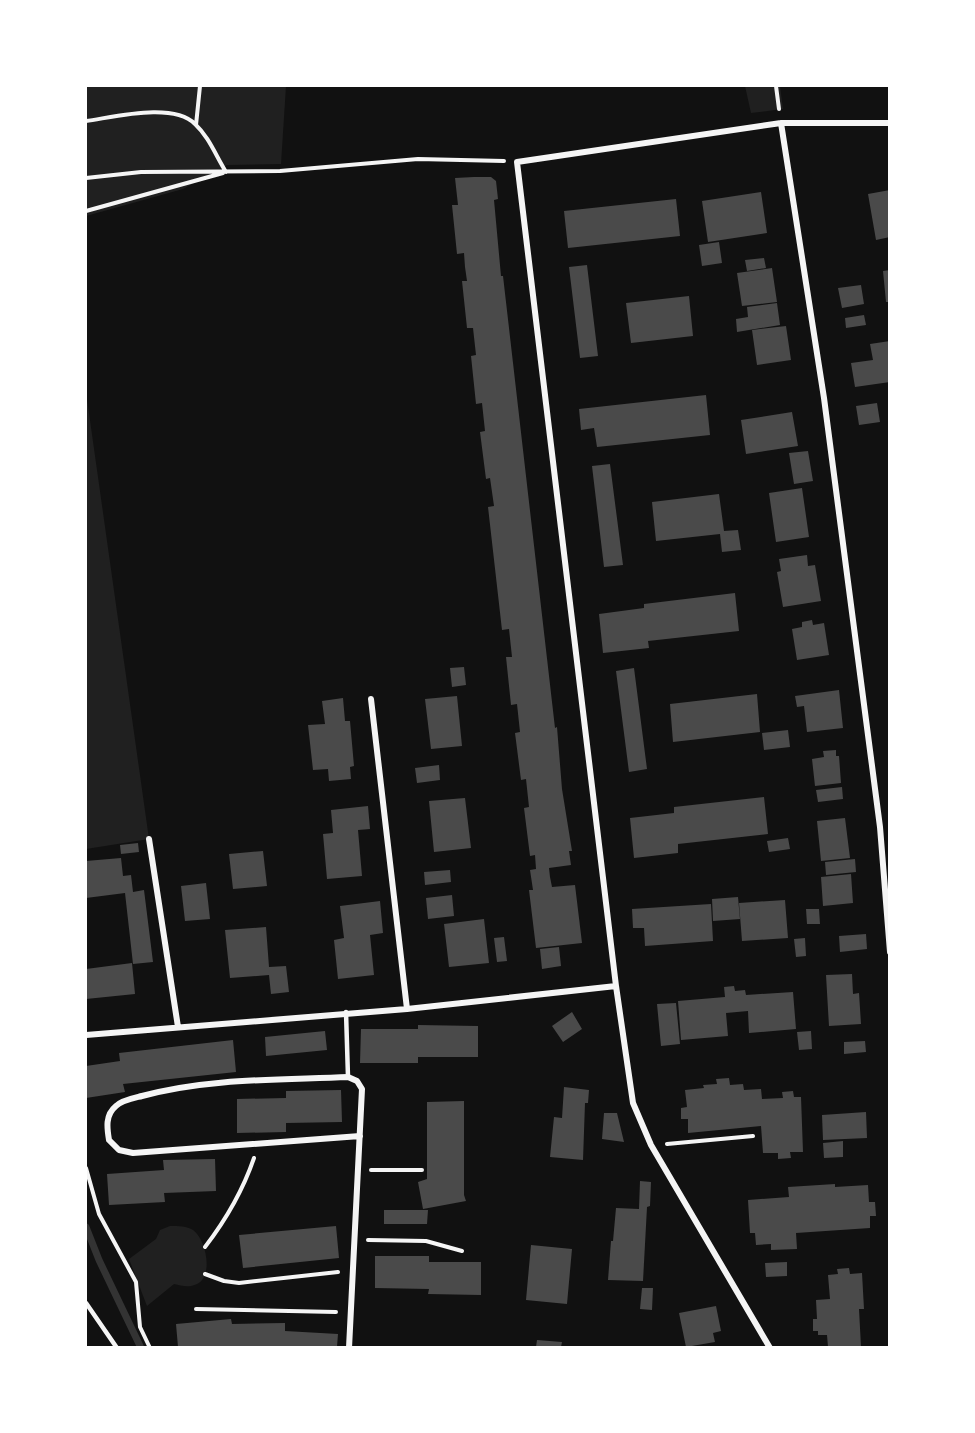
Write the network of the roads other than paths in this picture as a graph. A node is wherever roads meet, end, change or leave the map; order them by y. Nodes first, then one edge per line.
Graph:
1 (781, 123) junction
2 (890, 123) edge
3 (372, 699) dead end
4 (148, 839) dead end
5 (890, 952) edge
6 (616, 986) junction
7 (407, 1009) junction
8 (346, 1012) junction
9 (178, 1027) junction
10 (86, 1035) edge
11 (348, 1077) junction
12 (360, 1136) junction
13 (86, 1303) edge
14 (117, 1347) edge
15 (349, 1347) edge
16 (770, 1347) edge

1 - 2 street
1 - 5 street
1 - 6 street
3 - 7 street
4 - 9 street
6 - 7 street
6 - 16 street
7 - 8 street
8 - 9 street
8 - 11 lane
9 - 10 street
11 - 12 street
11 - 12 street
12 - 15 street
13 - 14 lane

